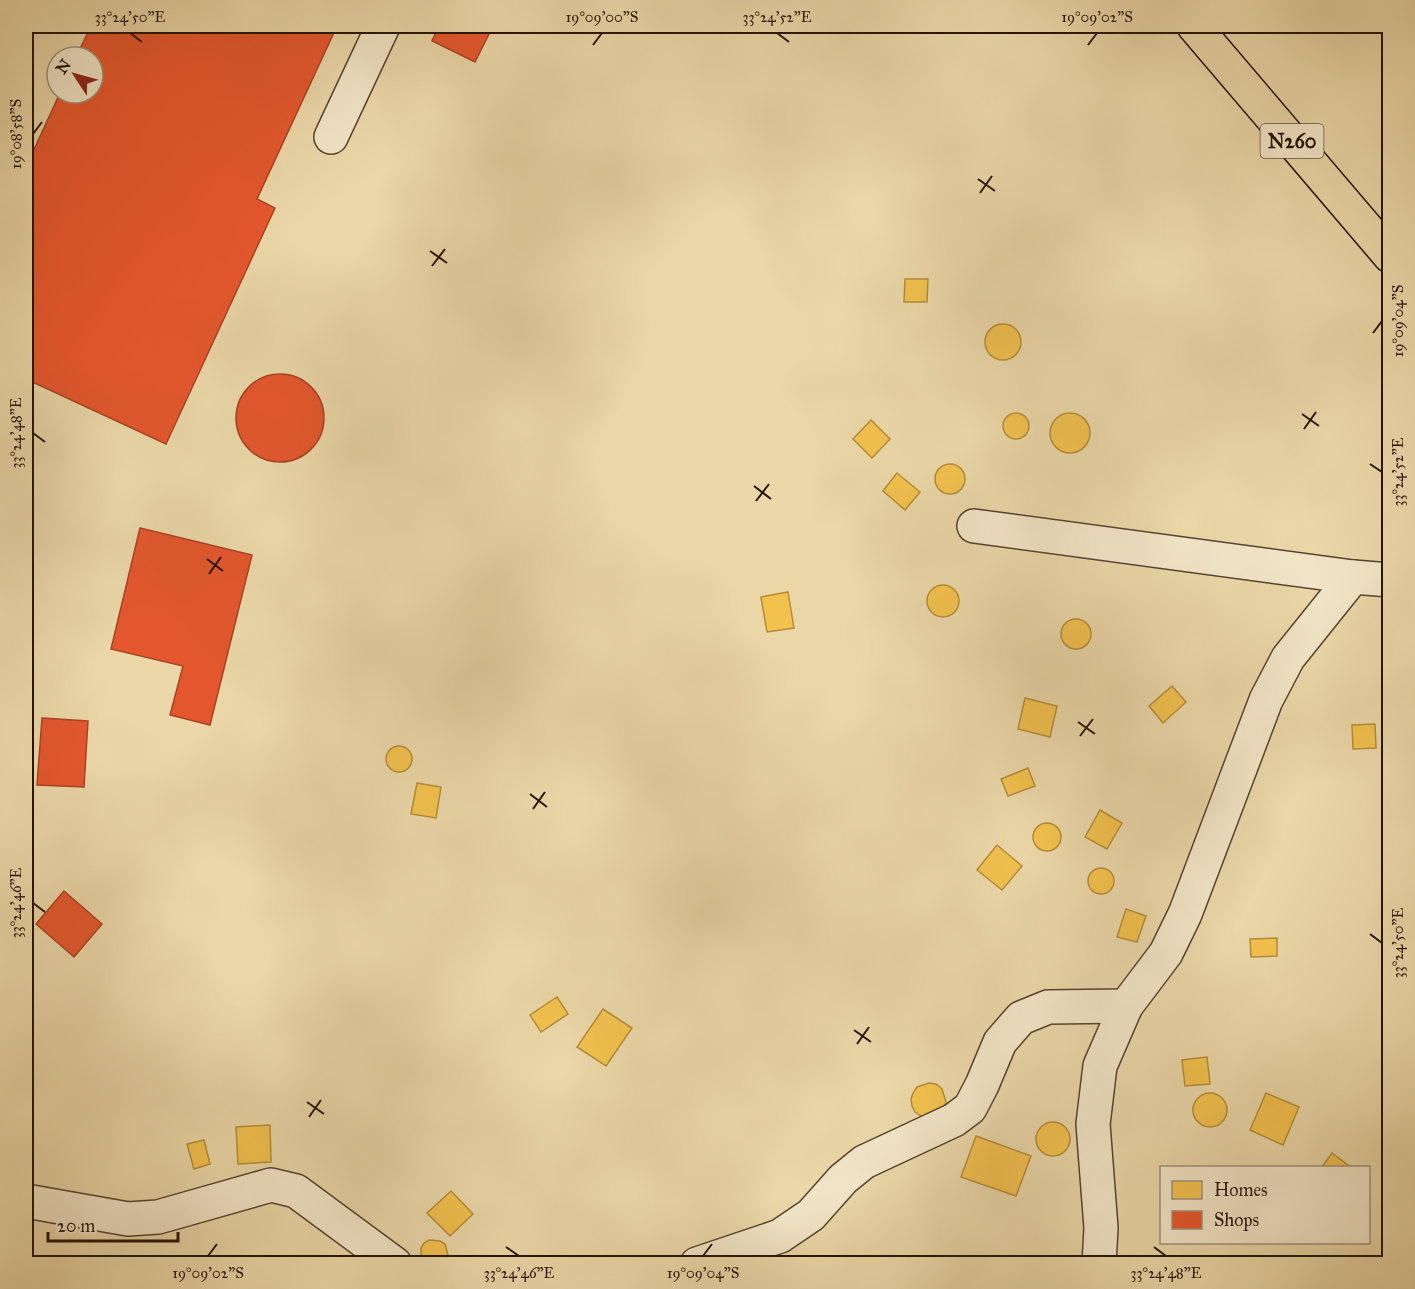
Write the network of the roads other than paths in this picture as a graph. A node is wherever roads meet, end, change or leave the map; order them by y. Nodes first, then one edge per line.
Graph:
1 (383, 26) edge
2 (1194, 26) edge
3 (331, 137) dead end
4 (1389, 256) edge
5 (974, 526) dead end
6 (1353, 578) junction
7 (1389, 580) edge
8 (1126, 1006) junction
9 (26, 1201) edge
10 (395, 1263) edge
11 (697, 1263) edge
12 (1099, 1263) edge

1 - 3 street
2 - 4 main road, N260
5 - 6 street
6 - 7 street
6 - 8 street
8 - 11 street
8 - 12 street
9 - 10 street

